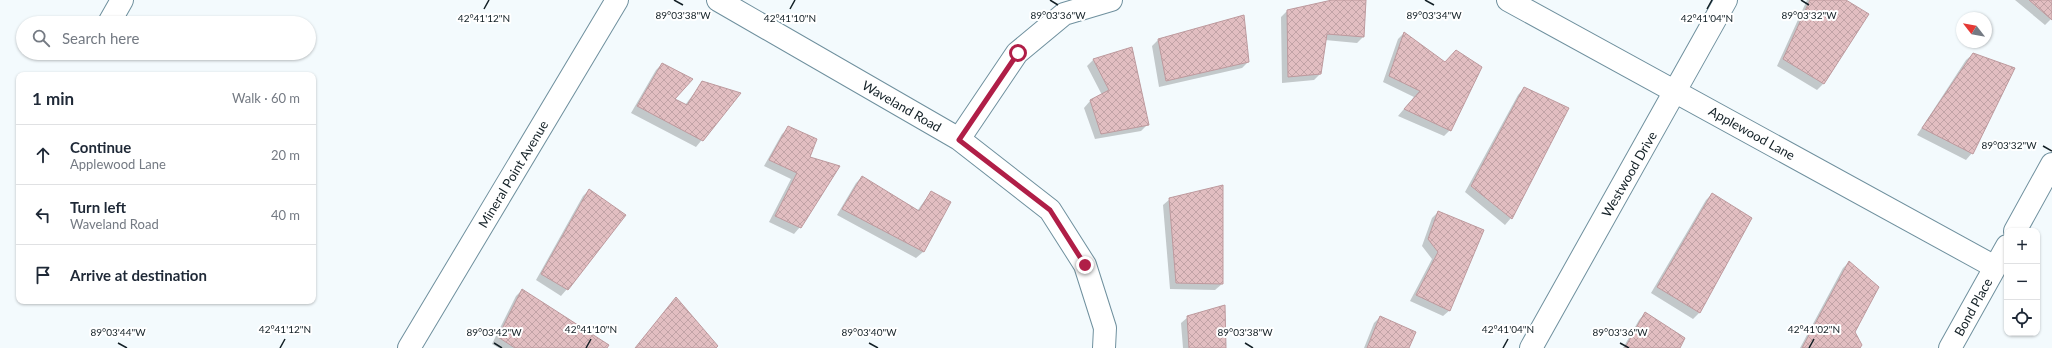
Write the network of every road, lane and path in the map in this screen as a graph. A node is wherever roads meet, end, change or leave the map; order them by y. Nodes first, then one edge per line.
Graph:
1 (122, 0) edge
2 (617, 0) edge
3 (718, 0) edge
4 (1111, 0) edge
5 (1508, 0) edge
6 (1726, 0) edge
7 (113, 16) edge
8 (1677, 91) junction
9 (959, 140) junction
10 (2052, 164) edge
11 (2017, 228) edge
12 (2004, 251) edge
13 (1995, 267) junction
14 (408, 348) edge
15 (1104, 348) edge
16 (1531, 348) edge
17 (1950, 348) edge

1 - 7 street
2 - 14 street, Mineral Point Avenue
3 - 9 street, Waveland Road
4 - 9 street
5 - 8 street, Applewood Lane
6 - 8 street, Westwood Drive
8 - 13 street, Applewood Lane
8 - 16 street, Westwood Drive
9 - 15 street, Waveland Road
10 - 11 street
12 - 13 street, Bond Place
13 - 17 street, Bond Place

